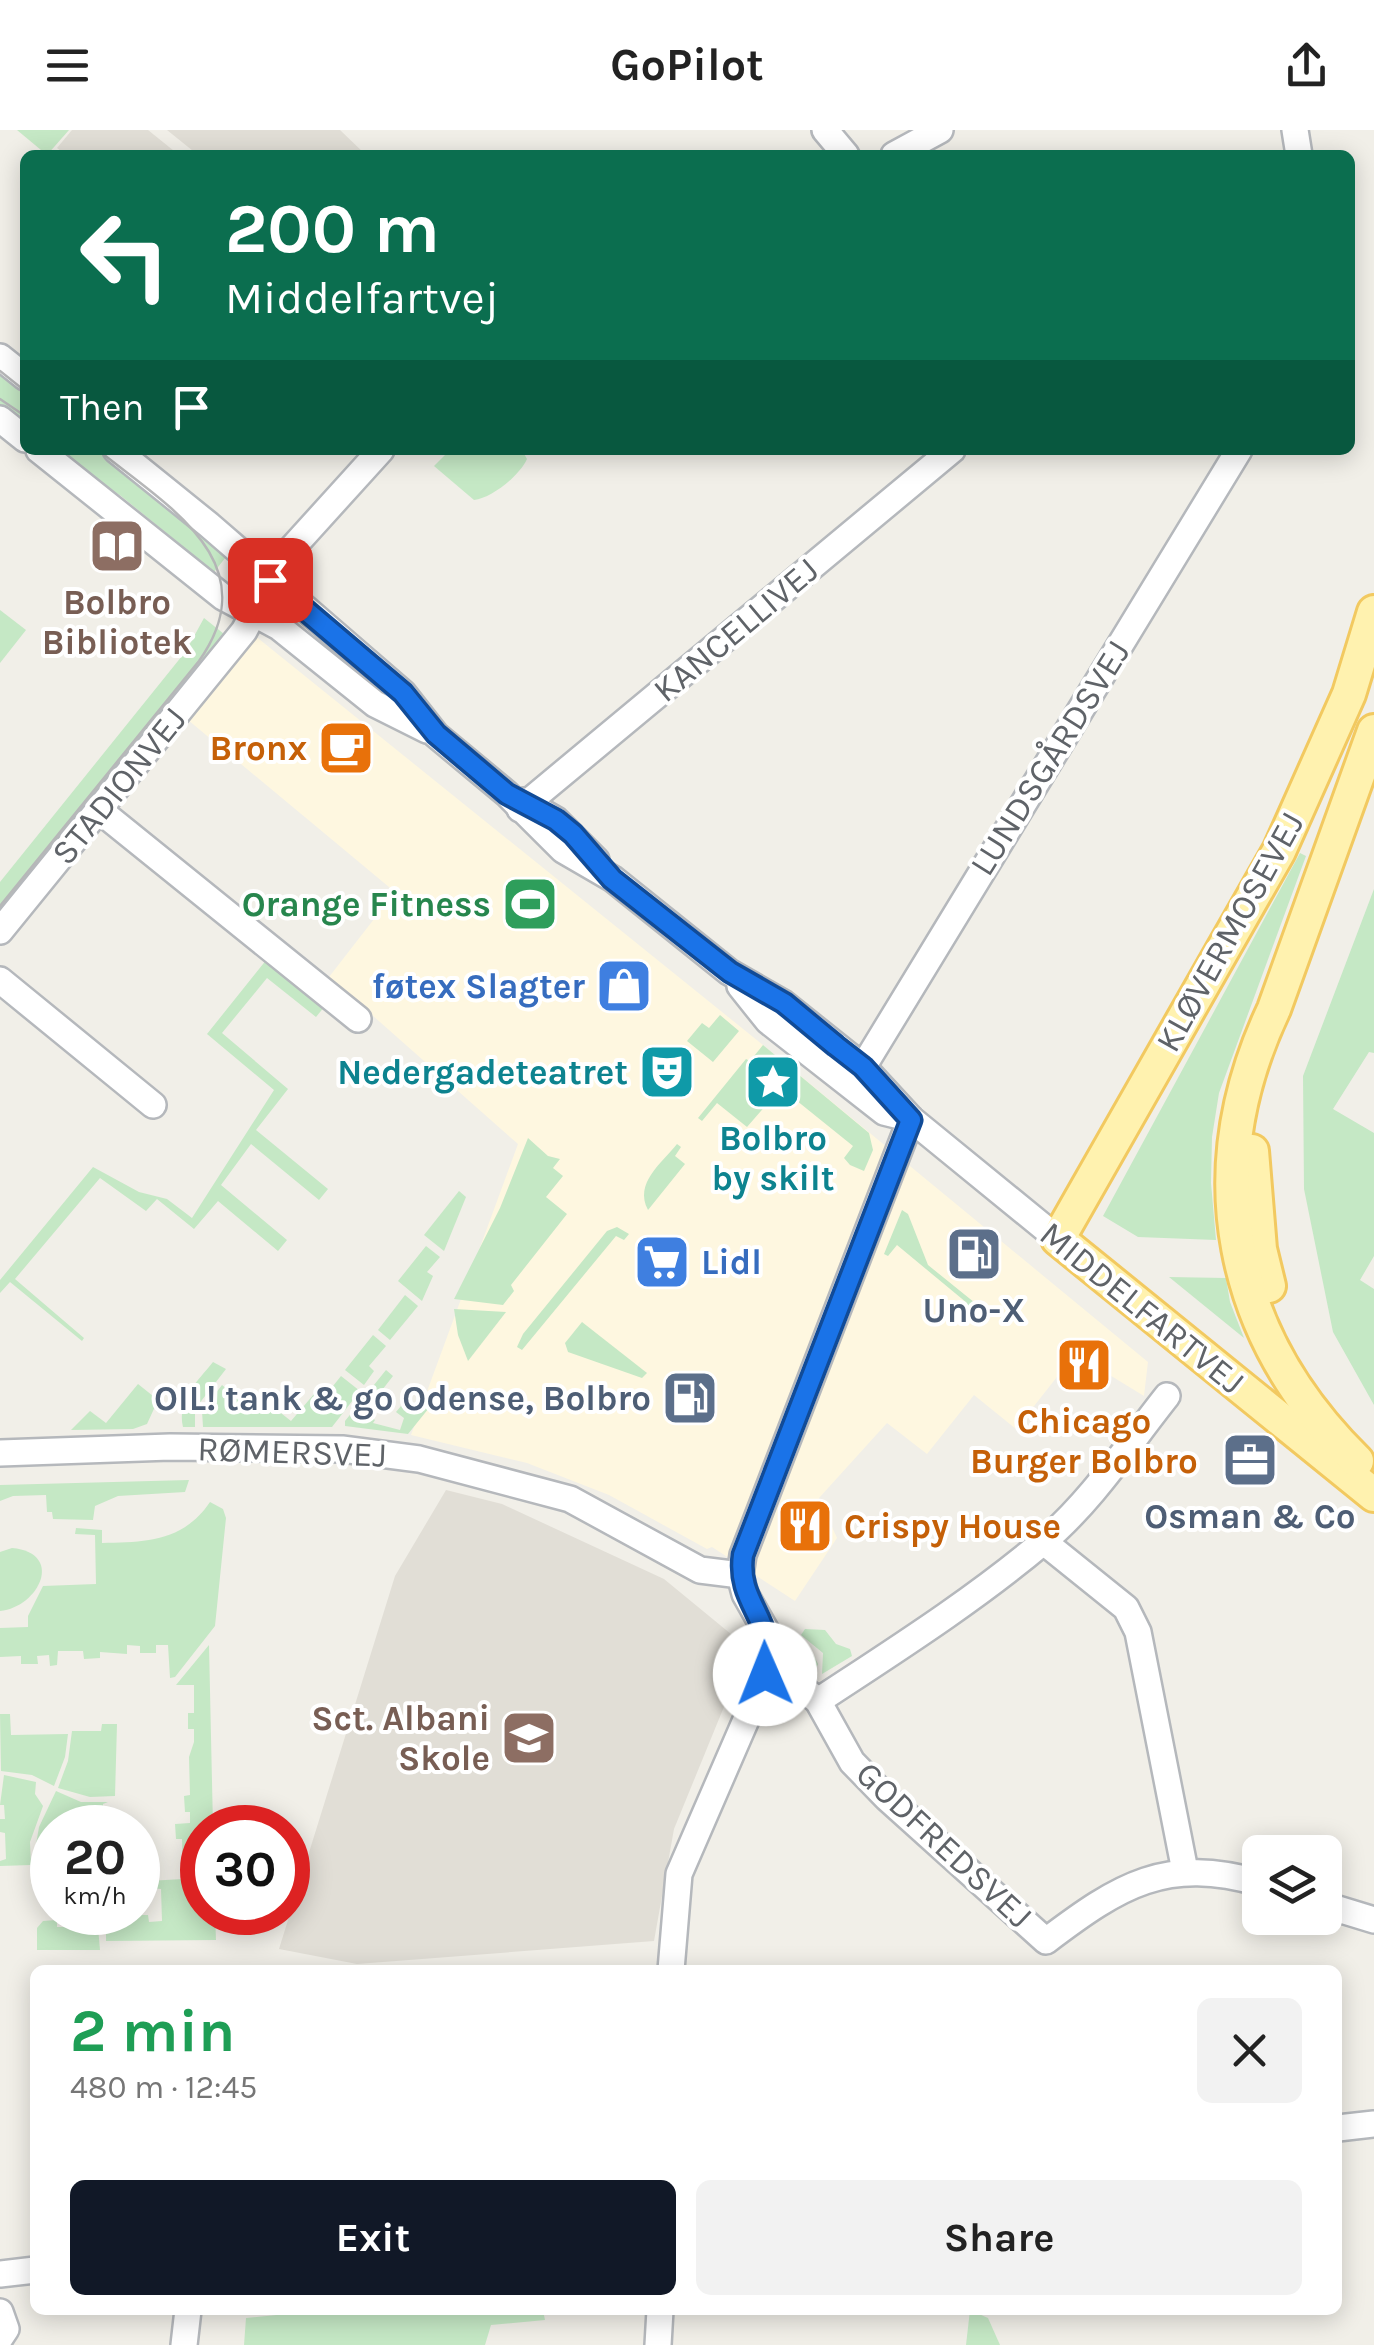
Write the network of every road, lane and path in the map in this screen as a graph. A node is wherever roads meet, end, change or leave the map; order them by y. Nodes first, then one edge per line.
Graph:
1 (826, 130) edge
2 (940, 130) edge
3 (842, 150) edge
4 (903, 150) edge
5 (0, 357) edge
6 (20, 374) edge
7 (0, 419) edge
8 (20, 435) edge
9 (45, 455) edge
10 (122, 455) edge
11 (375, 455) edge
12 (946, 455) edge
13 (1237, 455) edge
14 (270, 580) junction
15 (1374, 612) edge
16 (254, 613) junction
17 (1374, 730) edge
18 (436, 734) junction
19 (518, 802) junction
20 (99, 810) junction
21 (0, 932) edge
22 (730, 972) junction
23 (0, 980) edge
24 (358, 1019) dead end
25 (863, 1067) junction
26 (153, 1105) dead end
27 (911, 1120) junction
28 (1058, 1239) junction
29 (1167, 1396) dead end
30 (0, 1453) edge
31 (1374, 1478) edge
32 (1374, 1496) edge
33 (1044, 1542) junction
34 (740, 1575) junction
35 (765, 1674) junction
36 (818, 1701) junction
37 (1186, 1872) junction
38 (1242, 1878) edge
39 (1342, 1910) edge
40 (1374, 1920) edge
41 (671, 1965) edge
42 (1374, 2124) edge
43 (1342, 2128) edge
44 (30, 2271) edge
45 (0, 2274) edge
46 (0, 2312) edge
47 (187, 2315) edge
48 (660, 2315) edge
49 (0, 2338) edge
50 (184, 2345) edge
51 (658, 2345) edge

1 - 3 street
2 - 4 street
5 - 6 street
7 - 8 street
9 - 16 street, MIDDELFARTVEJ
10 - 14 street, MIDDELFARTVEJ
11 - 14 street, STADIONVEJ
12 - 19 street, KANCELLIVEJ
13 - 25 street, LUNDSGÅRDSVEJ
14 - 16 street, STADIONVEJ
14 - 18 street, MIDDELFARTVEJ
15 - 28 main road, KLØVERMOSEVEJ
16 - 18 street, MIDDELFARTVEJ
16 - 20 street, STADIONVEJ
17 - 31 main road, KLØVERMOSEVEJ
18 - 19 street, MIDDELFARTVEJ
19 - 22 street, MIDDELFARTVEJ
20 - 21 street, STADIONVEJ
20 - 24 street
22 - 25 street, MIDDELFARTVEJ
22 - 27 street, MIDDELFARTVEJ
23 - 26 street
25 - 27 street, MIDDELFARTVEJ
27 - 28 street, MIDDELFARTVEJ
27 - 34 street
28 - 32 main road, MIDDELFARTVEJ
29 - 33 street
30 - 34 street, RØMERSVEJ
33 - 36 street
33 - 37 street
34 - 35 street
35 - 36 street
35 - 41 street
36 - 37 street, GODFREDSVEJ
37 - 38 street, GODFREDSVEJ
39 - 40 street
42 - 43 street
44 - 45 street
46 - 49 street
47 - 50 street
48 - 51 street

